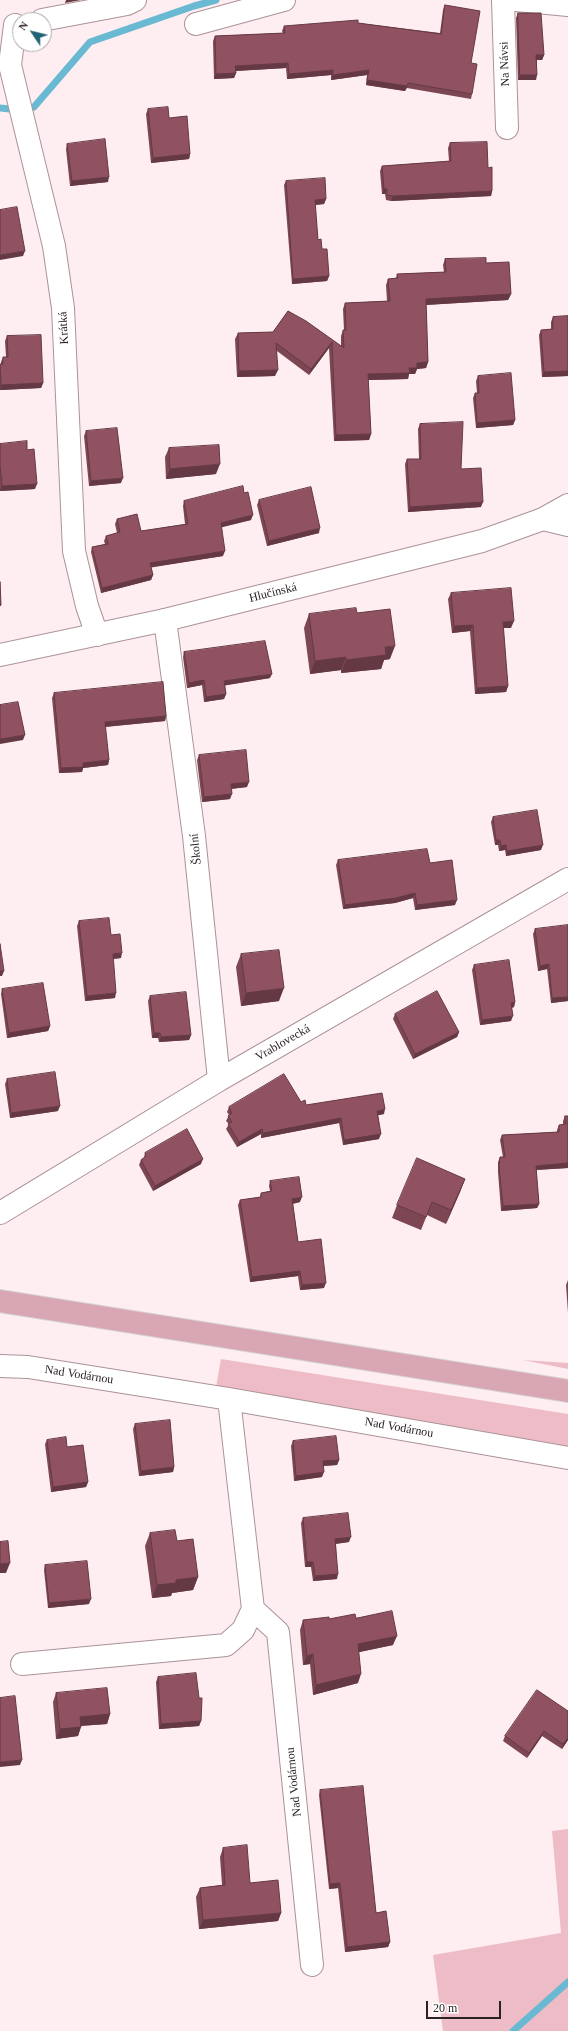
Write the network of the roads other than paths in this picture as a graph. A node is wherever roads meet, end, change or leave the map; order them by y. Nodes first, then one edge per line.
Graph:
1 (135, 0) edge
2 (284, 0) edge
3 (503, 0) edge
4 (516, 0) edge
5 (568, 5) edge
6 (52, 13) edge
7 (12, 23) edge
8 (196, 24) dead end
9 (507, 128) dead end
10 (568, 505) edge
11 (544, 519) junction
12 (568, 525) edge
13 (165, 620) junction
14 (97, 634) junction
15 (0, 655) edge
16 (568, 879) edge
17 (219, 1080) junction
18 (0, 1213) edge
19 (0, 1301) edge
20 (0, 1366) edge
21 (568, 1391) edge
22 (229, 1399) junction
23 (568, 1458) edge
24 (253, 1609) junction
25 (22, 1664) dead end
26 (312, 1965) dead end

1 - 6 street
2 - 8 street
3 - 9 street, Na Návsi
4 - 5 street
7 - 14 street, Krátká
10 - 11 street, Hlučínská
11 - 12 street
11 - 13 street, Hlučínská
13 - 14 street, Hlučínská
13 - 17 street, Školní
14 - 15 street, Hlučínská
16 - 17 street, Vrablovecká
17 - 18 street, Vrablovecká
19 - 21 main road
20 - 22 street, Nad Vodárnou
22 - 23 street, Nad Vodárnou
22 - 24 street
24 - 25 street
24 - 26 street, Nad Vodárnou

